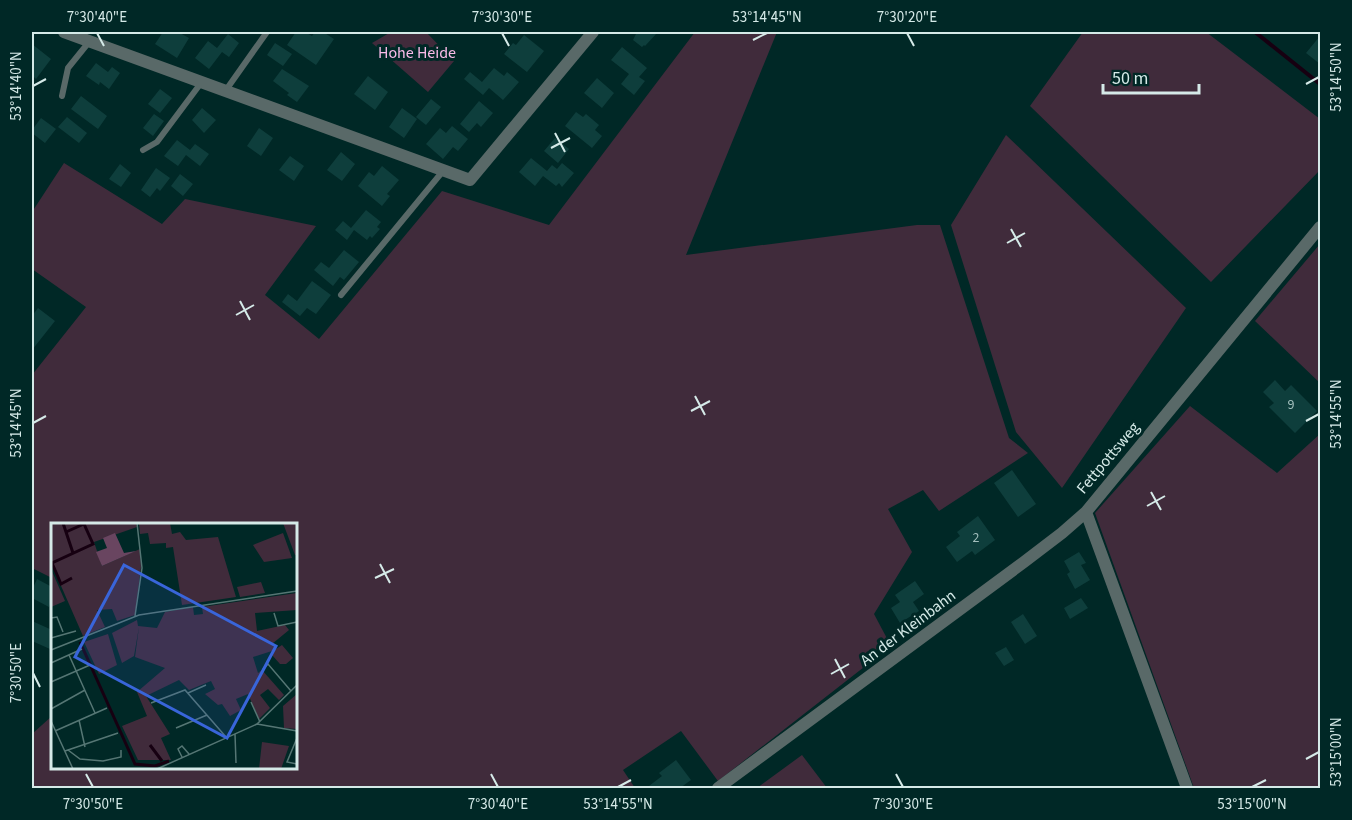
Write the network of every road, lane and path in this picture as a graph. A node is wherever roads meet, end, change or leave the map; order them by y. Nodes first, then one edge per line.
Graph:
1 (64, 32) edge
2 (267, 32) edge
3 (593, 32) edge
4 (90, 42) junction
5 (201, 83) junction
6 (226, 90) junction
7 (62, 96) dead end
8 (143, 150) dead end
9 (443, 171) junction
10 (1320, 226) edge
11 (342, 295) dead end
12 (1086, 512) junction
13 (718, 789) edge
14 (1187, 789) edge

1 - 4 street
2 - 6 lane
3 - 9 street
4 - 5 street
4 - 7 lane
5 - 6 street
5 - 8 lane
6 - 9 street
9 - 11 lane
10 - 12 street, Fettpottsweg
12 - 13 street, An der Kleinbahn
12 - 14 street, Fettpottsweg

